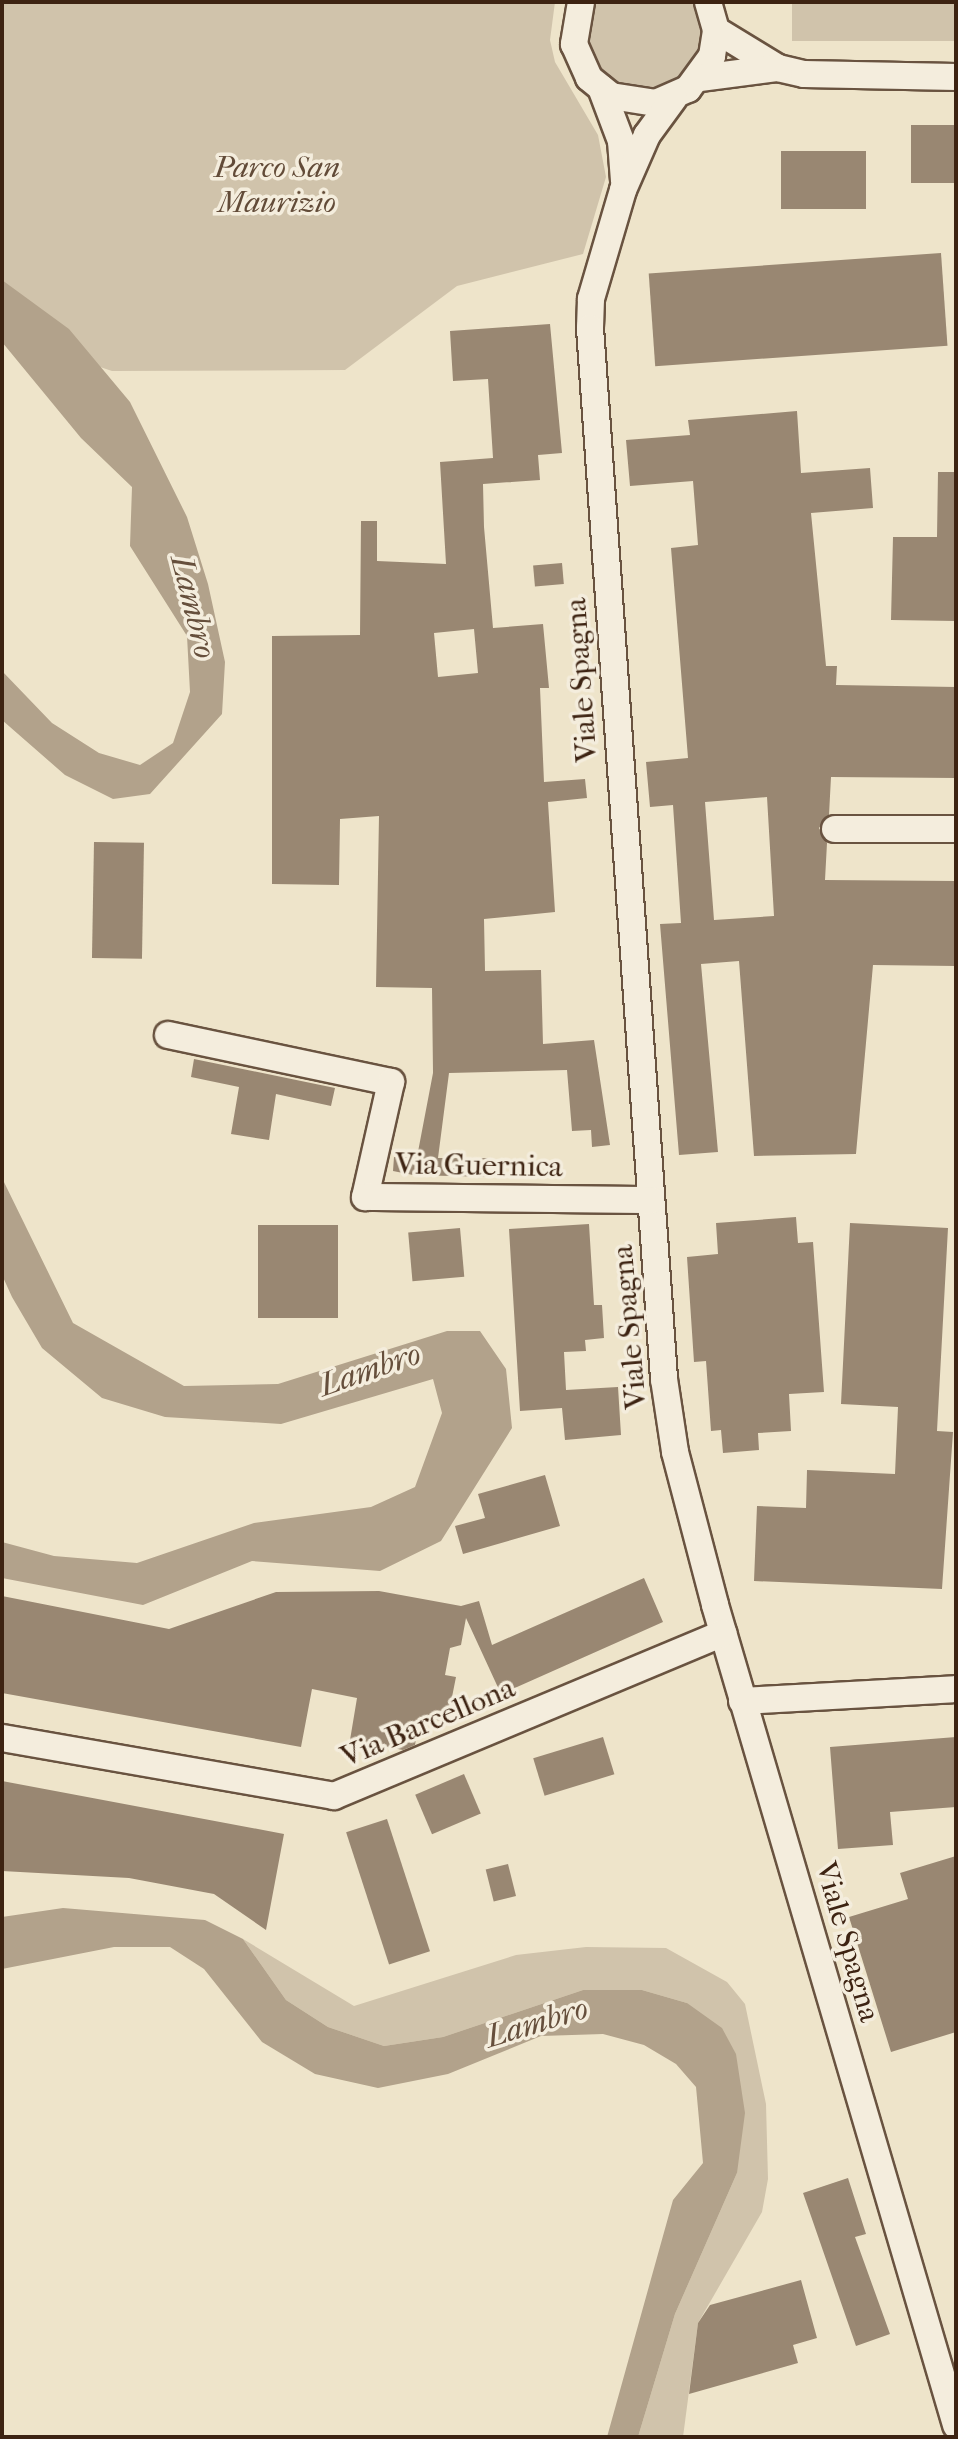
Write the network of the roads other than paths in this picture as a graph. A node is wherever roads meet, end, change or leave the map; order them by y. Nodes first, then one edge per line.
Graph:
1 (581, 2) edge
2 (708, 2) edge
3 (716, 30) junction
4 (778, 68) junction
5 (956, 77) edge
6 (700, 78) junction
7 (601, 88) junction
8 (674, 98) junction
9 (623, 190) junction
10 (835, 829) dead end
11 (956, 829) edge
12 (168, 1035) dead end
13 (651, 1200) junction
14 (723, 1633) junction
15 (956, 1689) edge
16 (742, 1701) junction
17 (2, 1738) edge
18 (956, 2425) edge

1 - 7 street, Viale Spagna
2 - 3 street
3 - 4 street
3 - 6 street
4 - 5 street
4 - 6 street
6 - 8 street, Viale Spagna
7 - 8 street
7 - 9 street, Viale Spagna
8 - 9 street, Viale Spagna
9 - 13 street, Viale Spagna
10 - 11 street
12 - 13 street, Via Guernica
13 - 14 street, Viale Spagna
14 - 16 street, Viale Spagna
14 - 17 street, Via Barcellona
15 - 16 street
16 - 18 street, Viale Spagna

